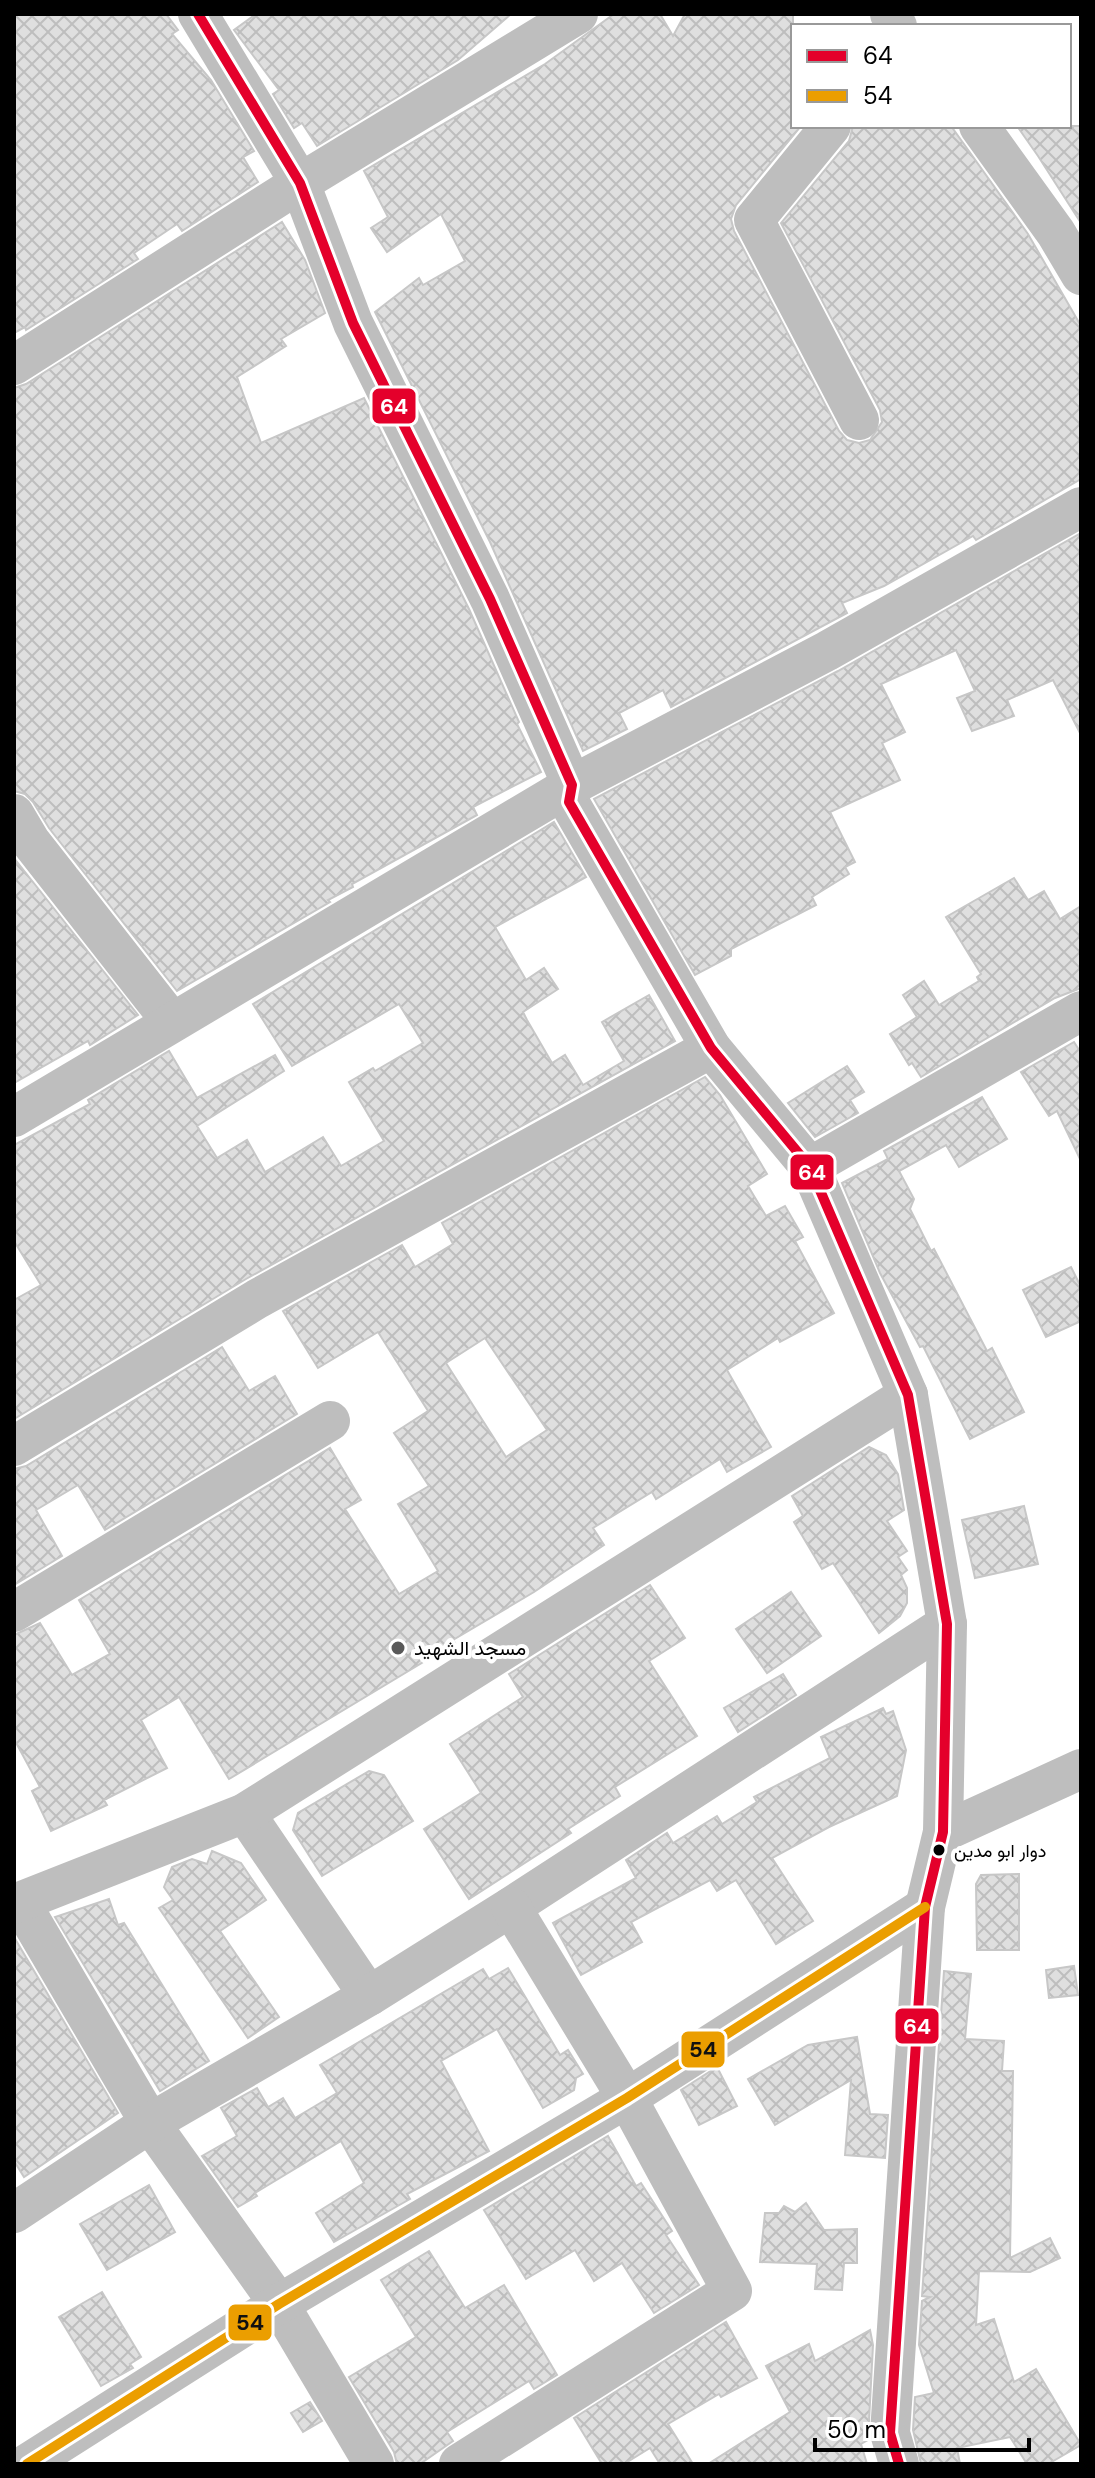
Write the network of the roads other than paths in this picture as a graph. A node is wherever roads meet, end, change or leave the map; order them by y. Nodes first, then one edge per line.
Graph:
1 (198, 14) edge
2 (578, 14) edge
3 (829, 128) edge
4 (980, 128) edge
5 (300, 183) junction
6 (1081, 275) edge
7 (14, 365) edge
8 (859, 420) dead end
9 (1081, 507) edge
10 (572, 785) junction
11 (14, 814) edge
12 (1081, 1011) edge
13 (172, 1022) junction
14 (711, 1048) junction
15 (14, 1117) edge
16 (810, 1167) junction
17 (908, 1395) junction
18 (330, 1421) dead end
19 (14, 1446) edge
20 (14, 1612) edge
21 (947, 1624) junction
22 (1081, 1769) edge
23 (245, 1813) junction
24 (943, 1832) junction
25 (17, 1903) edge
26 (511, 1907) junction
27 (925, 1907) junction
28 (369, 1996) junction
29 (627, 2098) junction
30 (150, 2123) junction
31 (14, 2213) edge
32 (279, 2304) junction
33 (27, 2464) edge
34 (374, 2464) edge
35 (459, 2464) edge
36 (899, 2464) edge

1 - 5 street
2 - 5 street
3 - 8 street
4 - 6 street
5 - 7 street
5 - 10 street
9 - 10 street
10 - 13 street
10 - 14 street
11 - 13 street
12 - 16 street
13 - 15 street
14 - 16 street
14 - 19 street
16 - 17 street
17 - 21 street
17 - 23 street
18 - 20 street
21 - 24 street
21 - 26 street
22 - 24 street
23 - 25 street
23 - 28 street
24 - 27 street
25 - 30 street
26 - 28 street
26 - 29 street
27 - 29 street
27 - 36 street
28 - 30 street
29 - 32 street
29 - 35 street
30 - 31 street
30 - 32 street
32 - 33 street
32 - 34 street

